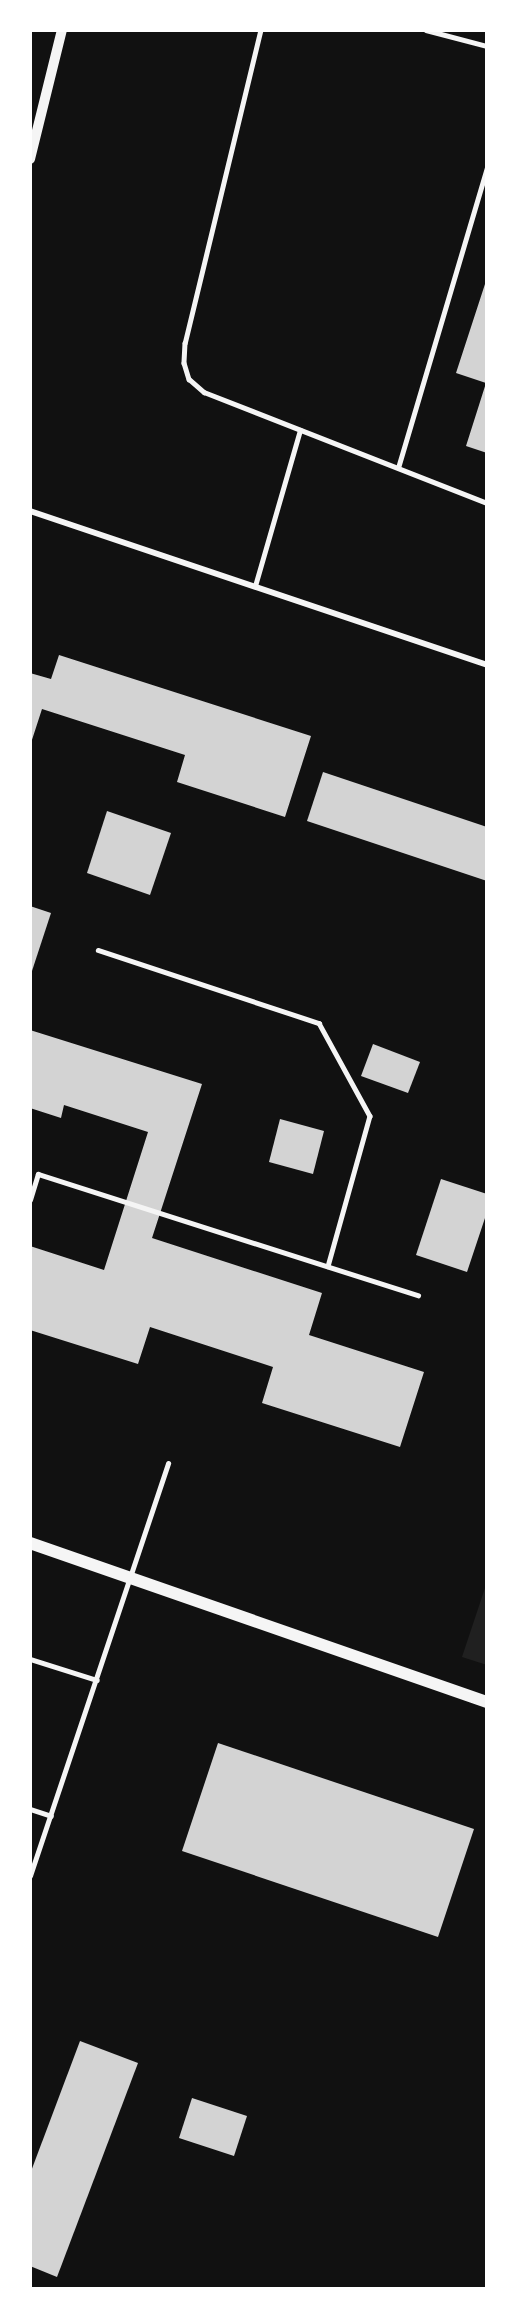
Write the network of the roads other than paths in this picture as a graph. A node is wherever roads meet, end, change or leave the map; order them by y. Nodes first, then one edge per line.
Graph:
1 (62, 30) edge
2 (261, 30) edge
3 (426, 30) edge
4 (487, 46) edge
5 (30, 159) edge
6 (487, 168) edge
7 (300, 430) junction
8 (398, 468) junction
9 (487, 504) edge
10 (30, 511) edge
11 (255, 586) junction
12 (487, 665) edge
13 (98, 950) dead end
14 (30, 1172) edge
15 (38, 1174) junction
16 (30, 1200) edge
17 (328, 1266) junction
18 (418, 1295) dead end
19 (168, 1463) dead end
20 (30, 1543) edge
21 (129, 1576) junction
22 (30, 1659) edge
23 (97, 1680) junction
24 (487, 1702) edge
25 (30, 1809) edge
26 (51, 1816) junction
27 (30, 1876) edge

1 - 5 street
2 - 7 lane
3 - 4 lane
6 - 8 lane
7 - 8 lane
7 - 11 lane
8 - 9 lane
10 - 11 street
11 - 12 street
13 - 17 lane
14 - 15 lane
15 - 16 lane
15 - 17 lane
17 - 18 lane
19 - 21 lane
20 - 21 main road
21 - 23 lane
21 - 24 main road
22 - 23 lane
23 - 26 lane
25 - 26 lane
26 - 27 lane

